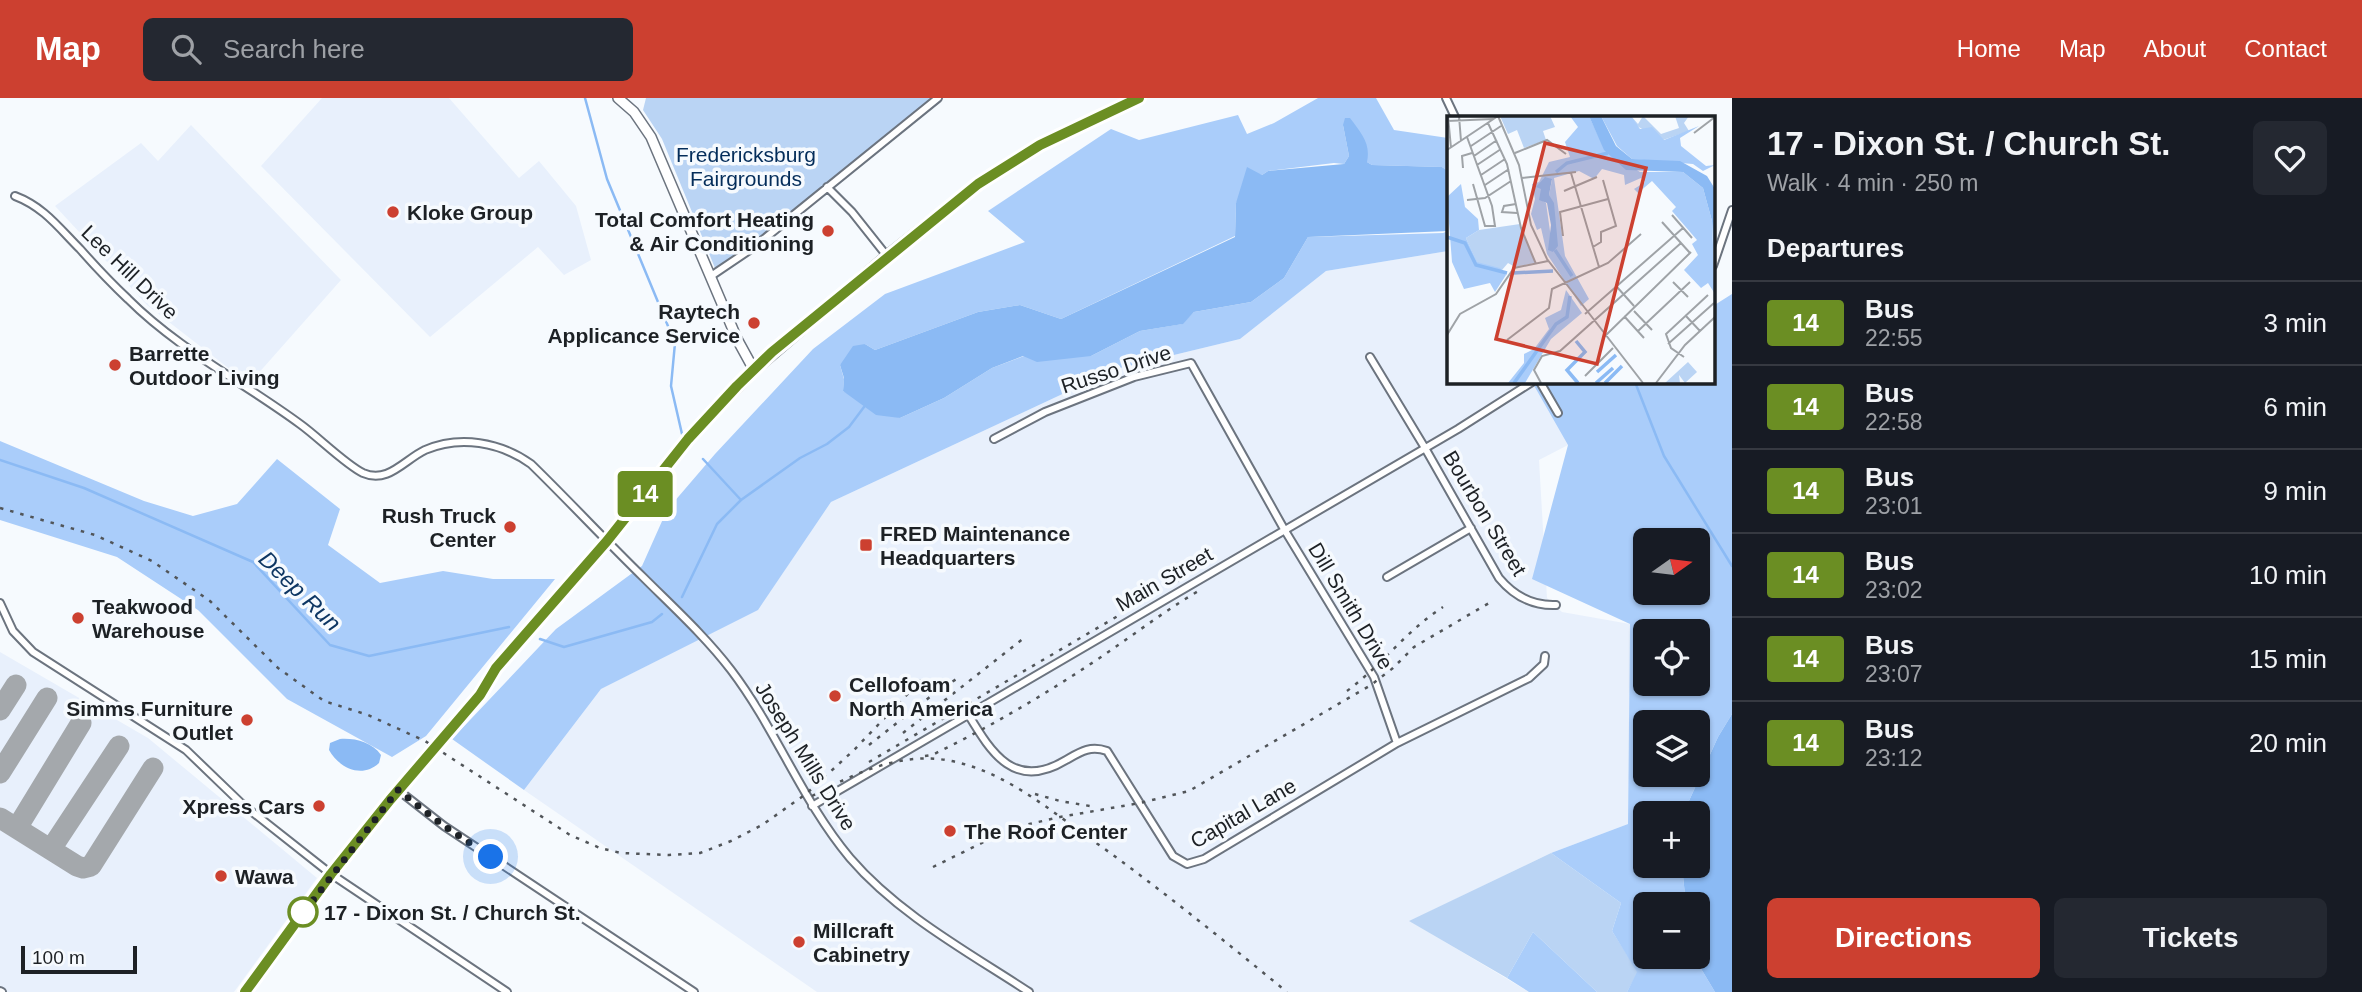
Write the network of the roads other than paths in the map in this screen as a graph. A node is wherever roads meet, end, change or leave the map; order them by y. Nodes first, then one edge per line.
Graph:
1 (618, 98) edge
2 (938, 98) edge
3 (1139, 98) edge
4 (1446, 98) edge
5 (1455, 116) edge
6 (827, 187) junction
7 (15, 195) dead end
8 (1732, 210) edge
9 (887, 256) junction
10 (1714, 263) edge
11 (711, 276) junction
12 (1370, 357) dead end
13 (754, 370) junction
14 (1530, 383) edge
15 (1541, 383) edge
16 (1558, 413) dead end
17 (994, 439) dead end
18 (1425, 448) junction
19 (1471, 527) junction
20 (1284, 529) junction
21 (607, 541) junction
22 (1387, 577) dead end
23 (0, 603) edge
24 (1556, 605) dead end
25 (1545, 656) dead end
26 (968, 714) junction
27 (1397, 743) junction
28 (398, 790) junction
29 (812, 806) junction
30 (331, 874) junction
31 (685, 990) edge
32 (245, 992) edge
33 (507, 992) edge
34 (694, 992) edge
35 (1029, 992) edge

1 - 11 main road
2 - 6 street
3 - 9 main road
4 - 5 street
6 - 9 street
6 - 11 street
7 - 21 street, Lee Hill Drive
8 - 10 street
9 - 13 main road
11 - 13 main road
12 - 18 street, Bourbon Street
13 - 21 main road
14 - 18 street, Main Street
15 - 16 street
17 - 20 street, Russo Drive
18 - 19 street, Bourbon Street
18 - 20 street, Main Street
19 - 22 street
19 - 24 street, Bourbon Street
20 - 26 street, Main Street
20 - 27 street, Dill Smith Drive
21 - 28 main road
21 - 29 street, Joseph Mills Drive
23 - 30 street
25 - 27 street, Capital Lane
26 - 27 street, Capital Lane
26 - 29 street, Main Street
28 - 30 main road
28 - 31 street
29 - 35 street, Joseph Mills Drive
30 - 32 main road
30 - 33 street
31 - 34 street

